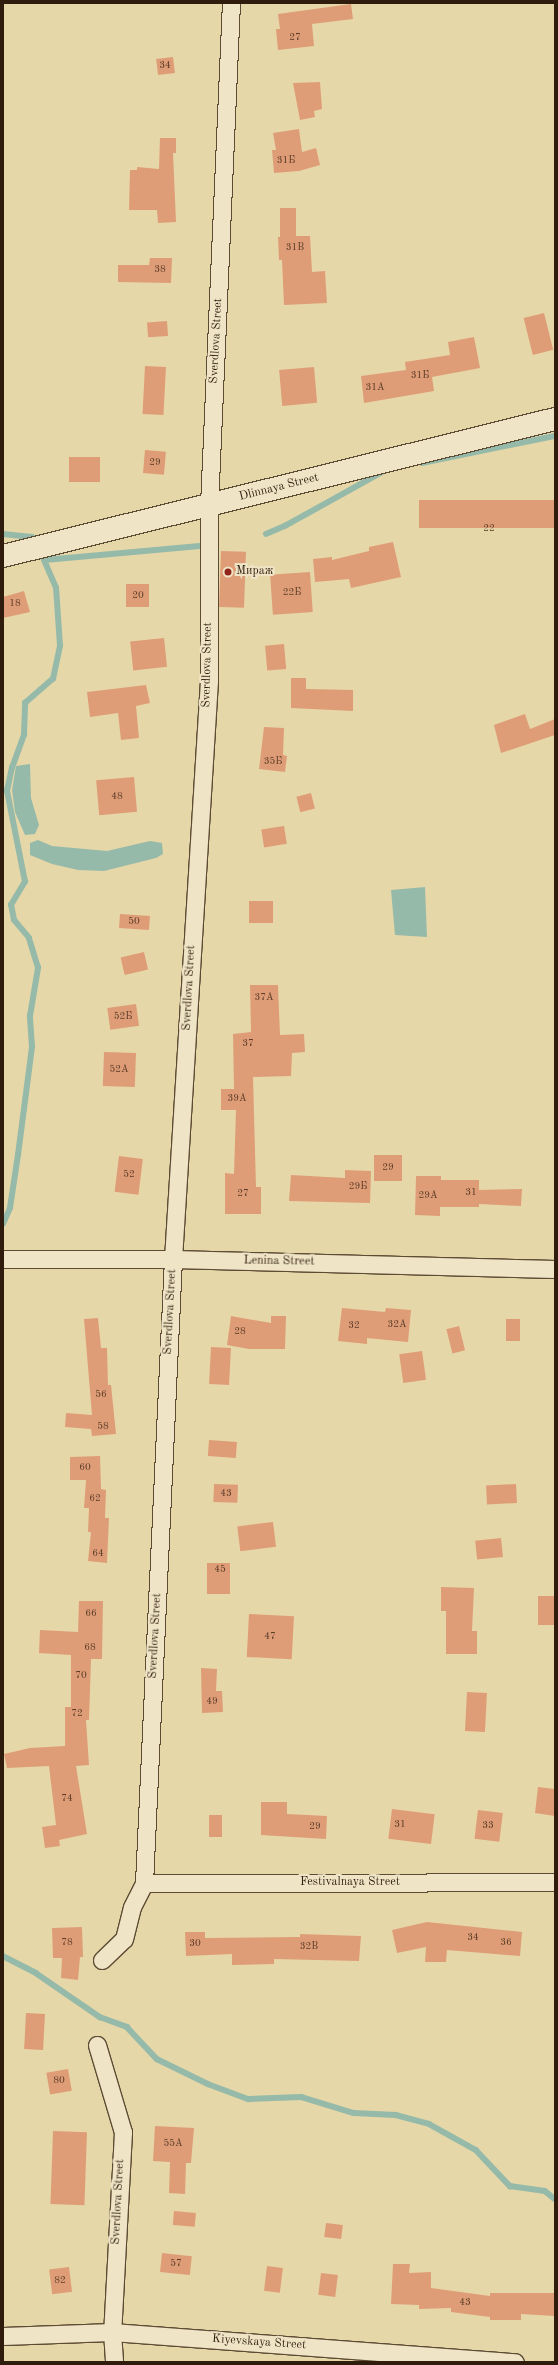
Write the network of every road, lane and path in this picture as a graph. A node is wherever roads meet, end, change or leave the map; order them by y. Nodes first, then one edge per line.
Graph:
1 (231, 3) edge
2 (555, 419) edge
3 (209, 506) junction
4 (3, 556) edge
5 (4, 1259) edge
6 (173, 1259) junction
7 (555, 1269) edge
8 (555, 1882) edge
9 (144, 1883) junction
10 (102, 1960) dead end
11 (97, 2045) dead end
12 (112, 2332) junction
13 (3, 2336) edge
14 (114, 2362) edge
15 (515, 2362) edge

1 - 3 street, Sverdlova Street
2 - 3 main road, Dlinnaya Street
3 - 4 main road, Dlinnaya Street
3 - 6 street, Sverdlova Street
5 - 6 street, Lenina Street
6 - 7 street, Lenina Street
6 - 9 street, Sverdlova Street
8 - 9 street, Festivalnaya Street
9 - 10 street, Sverdlova Street
11 - 12 street, Sverdlova Street
12 - 13 street, Kiyevskaya Street
12 - 14 street, Sverdlova Street
12 - 15 street, Kiyevskaya Street

